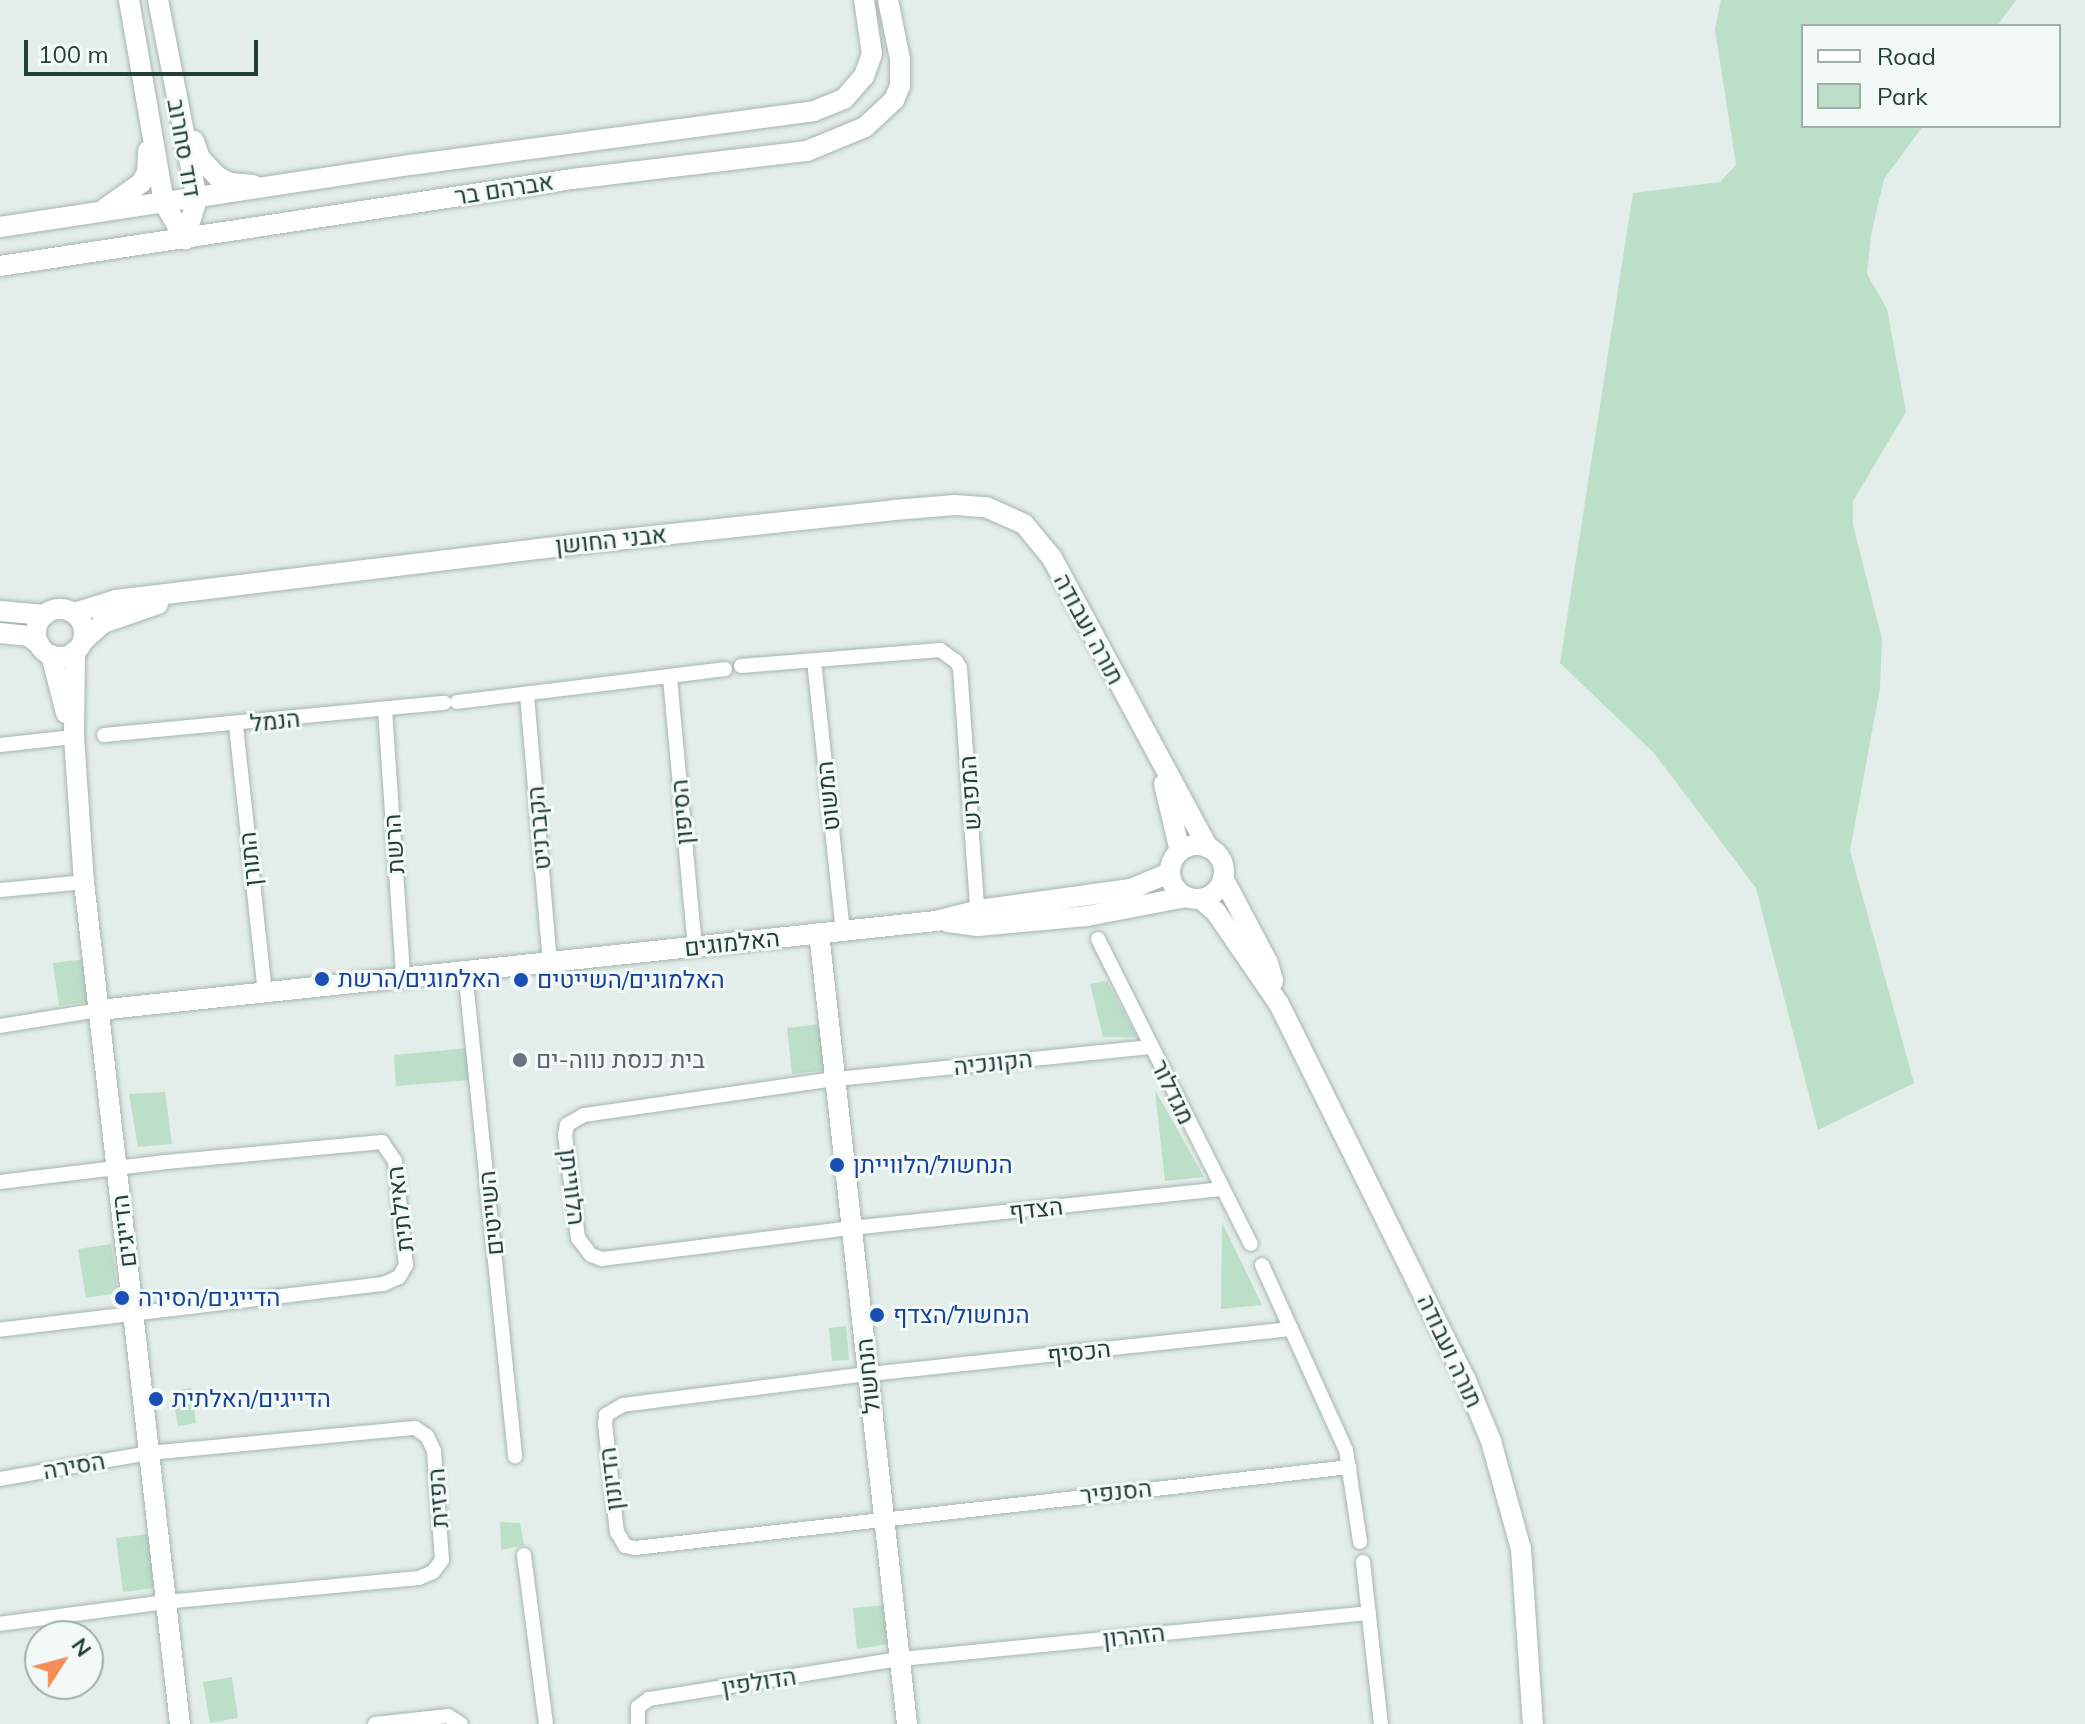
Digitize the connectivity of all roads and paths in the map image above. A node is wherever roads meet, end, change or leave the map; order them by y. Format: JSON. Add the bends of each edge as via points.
{"nodes":[{"id":1,"x":129,"y":0,"type":"edge"},
{"id":2,"x":158,"y":0,"type":"edge"},
{"id":3,"x":864,"y":0,"type":"edge"},
{"id":4,"x":888,"y":0,"type":"edge"},
{"id":5,"x":170,"y":69,"type":"junction"},
{"id":6,"x":147,"y":107,"type":"junction"},
{"id":7,"x":277,"y":187,"type":"junction"},
{"id":8,"x":197,"y":199,"type":"junction"},
{"id":9,"x":164,"y":203,"type":"junction"},
{"id":10,"x":86,"y":214,"type":"junction"},
{"id":11,"x":0,"y":227,"type":"edge"},
{"id":12,"x":185,"y":239,"type":"junction"},
{"id":13,"x":0,"y":266,"type":"edge"},
{"id":14,"x":1005,"y":515,"type":"joint"},
{"id":15,"x":216,"y":587,"type":"junction"},
{"id":16,"x":0,"y":611,"type":"edge"},
{"id":17,"x":74,"y":613,"type":"junction"},
{"id":18,"x":45,"y":615,"type":"junction"},
{"id":19,"x":0,"y":633,"type":"edge"},
{"id":20,"x":79,"y":646,"type":"junction"},
{"id":21,"x":45,"y":649,"type":"junction"},
{"id":22,"x":814,"y":661,"type":"junction"},
{"id":23,"x":741,"y":666,"type":"dead end"},
{"id":24,"x":725,"y":669,"type":"dead end"},
{"id":25,"x":670,"y":678,"type":"junction"},
{"id":26,"x":527,"y":695,"type":"junction"},
{"id":27,"x":385,"y":710,"type":"junction"},
{"id":28,"x":236,"y":726,"type":"junction"},
{"id":29,"x":104,"y":735,"type":"dead end"},
{"id":30,"x":74,"y":737,"type":"junction"},
{"id":31,"x":0,"y":745,"type":"edge"},
{"id":32,"x":1158,"y":757,"type":"junction"},
{"id":33,"x":1208,"y":848,"type":"junction"},
{"id":34,"x":1180,"y":851,"type":"junction"},
{"id":35,"x":1169,"y":873,"type":"junction"},
{"id":36,"x":1223,"y":878,"type":"junction"},
{"id":37,"x":84,"y":882,"type":"junction"},
{"id":38,"x":0,"y":890,"type":"edge"},
{"id":39,"x":1193,"y":898,"type":"junction"},
{"id":40,"x":978,"y":918,"type":"junction"},
{"id":41,"x":843,"y":931,"type":"junction"},
{"id":42,"x":819,"y":933,"type":"junction"},
{"id":43,"x":1098,"y":939,"type":"dead end"},
{"id":44,"x":695,"y":947,"type":"junction"},
{"id":45,"x":550,"y":962,"type":"junction"},
{"id":46,"x":465,"y":971,"type":"junction"},
{"id":47,"x":403,"y":977,"type":"junction"},
{"id":48,"x":265,"y":992,"type":"junction"},
{"id":49,"x":1279,"y":1004,"type":"junction"},
{"id":50,"x":99,"y":1010,"type":"junction"},
{"id":51,"x":0,"y":1026,"type":"edge"},
{"id":52,"x":1151,"y":1047,"type":"junction"},
{"id":53,"x":834,"y":1079,"type":"junction"},
{"id":54,"x":116,"y":1167,"type":"junction"},
{"id":55,"x":0,"y":1182,"type":"edge"},
{"id":56,"x":1221,"y":1189,"type":"junction"},
{"id":57,"x":851,"y":1228,"type":"junction"},
{"id":58,"x":1251,"y":1244,"type":"dead end"},
{"id":59,"x":1262,"y":1265,"type":"dead end"},
{"id":60,"x":133,"y":1313,"type":"junction"},
{"id":61,"x":1291,"y":1329,"type":"junction"},
{"id":62,"x":0,"y":1330,"type":"edge"},
{"id":63,"x":867,"y":1374,"type":"junction"},
{"id":64,"x":149,"y":1453,"type":"junction"},
{"id":65,"x":515,"y":1456,"type":"dead end"},
{"id":66,"x":1349,"y":1467,"type":"junction"},
{"id":67,"x":0,"y":1479,"type":"edge"},
{"id":68,"x":884,"y":1517,"type":"junction"},
{"id":69,"x":1360,"y":1542,"type":"dead end"},
{"id":70,"x":524,"y":1555,"type":"dead end"},
{"id":71,"x":1363,"y":1562,"type":"dead end"},
{"id":72,"x":166,"y":1602,"type":"junction"},
{"id":73,"x":1369,"y":1613,"type":"junction"},
{"id":74,"x":0,"y":1624,"type":"edge"},
{"id":75,"x":900,"y":1659,"type":"junction"},
{"id":76,"x":180,"y":1724,"type":"edge"},
{"id":77,"x":375,"y":1724,"type":"edge"},
{"id":78,"x":461,"y":1724,"type":"edge"},
{"id":79,"x":546,"y":1724,"type":"edge"},
{"id":80,"x":638,"y":1724,"type":"edge"},
{"id":81,"x":907,"y":1724,"type":"edge"},
{"id":82,"x":1381,"y":1724,"type":"edge"},
{"id":83,"x":1533,"y":1724,"type":"edge"}],
"edges":[{"from":1,"to":6,"type":"street","name":"דוד סחרוב"},
{"from":2,"to":5,"type":"street","name":"דוד סחרוב"},
{"from":3,"to":7,"type":"street","name":"אברהם בר","via":[[872,54],[864,76],[844,99],[824,108]]},
{"from":4,"to":12,"type":"street","name":"אברהם בר","via":[[900,59],[894,100],[865,127],[807,151],[572,179]]},
{"from":5,"to":7,"type":"street","via":[[208,169],[230,183]]},
{"from":5,"to":8,"type":"street","name":"דוד סחרוב"},
{"from":6,"to":9,"type":"street","name":"דוד סחרוב"},
{"from":6,"to":10,"type":"street","via":[[149,161],[141,183],[111,206]]},
{"from":7,"to":8,"type":"street","name":"אברהם בר"},
{"from":8,"to":9,"type":"street","name":"אברהם בר"},
{"from":8,"to":12,"type":"street","name":"דוד סחרוב"},
{"from":9,"to":10,"type":"street","name":"אברהם בר"},
{"from":9,"to":12,"type":"street","name":"דוד סחרוב"},
{"from":10,"to":11,"type":"street","name":"אברהם בר"},
{"from":12,"to":13,"type":"street","name":"אברהם בר"},
{"from":14,"to":15,"type":"street","name":"אבני החושן","via":[[986,507],[955,505],[894,510]]},
{"from":14,"to":32,"type":"street","name":"תורה ועבודה","via":[[1024,524],[1052,558]]},
{"from":15,"to":17,"type":"street","name":"אבני החושן","via":[[116,600]]},
{"from":15,"to":20,"type":"street","name":"אבני החושן","via":[[103,623]]},
{"from":16,"to":18,"type":"street"},
{"from":17,"to":18,"type":"street","via":[[59,609]]},
{"from":17,"to":20,"type":"street","via":[[83,626]]},
{"from":18,"to":21,"type":"street","via":[[37,628]]},
{"from":19,"to":21,"type":"street","via":[[28,636]]},
{"from":20,"to":21,"type":"street","via":[[64,656]]},
{"from":20,"to":30,"type":"street","name":"הדייגים"},
{"from":21,"to":30,"type":"street","name":"הדייגים"},
{"from":22,"to":23,"type":"street"},
{"from":22,"to":40,"type":"street","name":"המפרש","via":[[940,650],[956,661]]},
{"from":22,"to":41,"type":"street","name":"המשוט"},
{"from":24,"to":25,"type":"street","name":"הנמל"},
{"from":25,"to":26,"type":"street","name":"הנמל"},
{"from":25,"to":44,"type":"street","name":"הסיפון"},
{"from":26,"to":27,"type":"street","name":"הנמל"},
{"from":26,"to":45,"type":"street","name":"הקברניט"},
{"from":27,"to":28,"type":"street","name":"הנמל"},
{"from":27,"to":47,"type":"street","name":"הרשת"},
{"from":28,"to":29,"type":"street","name":"הנמל"},
{"from":28,"to":48,"type":"street","name":"התורן"},
{"from":30,"to":31,"type":"street"},
{"from":30,"to":37,"type":"street","name":"הדייגים"},
{"from":32,"to":33,"type":"street","name":"תורה ועבודה"},
{"from":32,"to":34,"type":"street","name":"תורה ועבודה"},
{"from":33,"to":34,"type":"street","via":[[1193,845]]},
{"from":33,"to":36,"type":"street","via":[[1221,860]]},
{"from":34,"to":35,"type":"street"},
{"from":35,"to":39,"type":"street","via":[[1174,887]]},
{"from":35,"to":40,"type":"street","name":"האלמוגים","via":[[1131,889]]},
{"from":36,"to":39,"type":"street","via":[[1215,892]]},
{"from":36,"to":49,"type":"street","name":"תורה ועבודה","via":[[1268,963]]},
{"from":37,"to":38,"type":"street"},
{"from":37,"to":50,"type":"street","name":"הדייגים"},
{"from":39,"to":40,"type":"street","name":"האלמוגים","via":[[1087,916]]},
{"from":39,"to":49,"type":"street","name":"תורה ועבודה","via":[[1216,912]]},
{"from":40,"to":41,"type":"street","name":"האלמוגים"},
{"from":41,"to":42,"type":"street","name":"האלמוגים"},
{"from":42,"to":44,"type":"street","name":"האלמוגים"},
{"from":42,"to":53,"type":"street","name":"הנחשול"},
{"from":43,"to":52,"type":"street","name":"מגדלור"},
{"from":44,"to":45,"type":"street","name":"האלמוגים"},
{"from":45,"to":46,"type":"street","name":"האלמוגים"},
{"from":46,"to":47,"type":"street","name":"האלמוגים"},
{"from":46,"to":65,"type":"street","name":"השייטים"},
{"from":47,"to":48,"type":"street","name":"האלמוגים"},
{"from":48,"to":50,"type":"street","name":"האלמוגים"},
{"from":49,"to":83,"type":"street","name":"תורה ועבודה","via":[[1465,1378],[1491,1441],[1521,1549]]},
{"from":50,"to":51,"type":"street"},
{"from":50,"to":54,"type":"street","name":"הדייגים"},
{"from":52,"to":53,"type":"street","name":"הקונכיה"},
{"from":52,"to":56,"type":"street","name":"מגדלור"},
{"from":53,"to":57,"type":"street","name":"הנחשול"},
{"from":53,"to":57,"type":"street","name":"הלווייתן","via":[[584,1115],[567,1125],[565,1135],[578,1238],[591,1255],[602,1259]]},
{"from":54,"to":55,"type":"street"},
{"from":54,"to":60,"type":"street","name":"הדייגים"},
{"from":54,"to":60,"type":"street","name":"האילתית","via":[[372,1140],[388,1146],[395,1161],[406,1265],[399,1277],[383,1284]]},
{"from":56,"to":57,"type":"street","name":"הצדף"},
{"from":56,"to":58,"type":"street","name":"מגדלור"},
{"from":57,"to":63,"type":"street","name":"הנחשול"},
{"from":59,"to":61,"type":"street"},
{"from":60,"to":62,"type":"street"},
{"from":60,"to":64,"type":"street","name":"הדייגים"},
{"from":61,"to":63,"type":"street","name":"הכסיף"},
{"from":61,"to":66,"type":"street"},
{"from":63,"to":68,"type":"street","name":"הנחשול"},
{"from":63,"to":68,"type":"street","name":"הדיונון","via":[[623,1405],[606,1415],[617,1532],[625,1546],[635,1548]]},
{"from":64,"to":67,"type":"street","name":"הסירה"},
{"from":64,"to":72,"type":"street","name":"הדייגים"},
{"from":64,"to":72,"type":"street","name":"הפזית","via":[[415,1428],[427,1436],[434,1451],[442,1560],[427,1576]]},
{"from":66,"to":68,"type":"street","name":"הסנפיר"},
{"from":66,"to":69,"type":"street"},
{"from":68,"to":75,"type":"street","name":"הנחשול"},
{"from":70,"to":79,"type":"street"},
{"from":71,"to":73,"type":"street"},
{"from":72,"to":74,"type":"street"},
{"from":72,"to":76,"type":"street","name":"הדייגים"},
{"from":73,"to":75,"type":"street","name":"הזהרון"},
{"from":73,"to":82,"type":"street"},
{"from":75,"to":80,"type":"street","name":"הדולפין","via":[[649,1699],[638,1707]]},
{"from":75,"to":81,"type":"street","name":"הנחשול"},
{"from":77,"to":78,"type":"street","via":[[448,1716]]}]}
